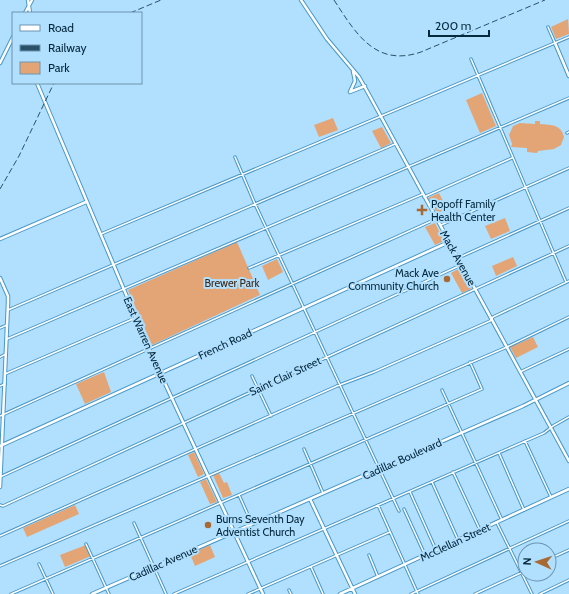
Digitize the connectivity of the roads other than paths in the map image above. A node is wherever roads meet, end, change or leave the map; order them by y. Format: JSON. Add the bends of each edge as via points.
{"nodes":[{"id":1,"x":28,"y":0,"type":"edge"},
{"id":2,"x":32,"y":0,"type":"edge"},
{"id":3,"x":301,"y":0,"type":"edge"},
{"id":4,"x":29,"y":5,"type":"junction"},
{"id":5,"x":26,"y":12,"type":"edge"},
{"id":6,"x":30,"y":12,"type":"edge"},
{"id":7,"x":548,"y":26,"type":"dead end"},
{"id":8,"x":569,"y":37,"type":"edge"},
{"id":9,"x":12,"y":39,"type":"edge"},
{"id":10,"x":555,"y":43,"type":"junction"},
{"id":11,"x":471,"y":59,"type":"dead end"},
{"id":12,"x":0,"y":63,"type":"edge"},
{"id":13,"x":353,"y":71,"type":"junction"},
{"id":14,"x":478,"y":76,"type":"junction"},
{"id":15,"x":569,"y":76,"type":"edge"},
{"id":16,"x":37,"y":84,"type":"edge"},
{"id":17,"x":365,"y":86,"type":"junction"},
{"id":18,"x":569,"y":98,"type":"edge"},
{"id":19,"x":381,"y":116,"type":"junction"},
{"id":20,"x":500,"y":128,"type":"junction"},
{"id":21,"x":395,"y":144,"type":"junction"},
{"id":22,"x":235,"y":157,"type":"dead end"},
{"id":23,"x":513,"y":158,"type":"junction"},
{"id":24,"x":408,"y":167,"type":"junction"},
{"id":25,"x":569,"y":168,"type":"edge"},
{"id":26,"x":242,"y":175,"type":"junction"},
{"id":27,"x":525,"y":187,"type":"junction"},
{"id":28,"x":423,"y":196,"type":"junction"},
{"id":29,"x":86,"y":202,"type":"junction"},
{"id":30,"x":255,"y":204,"type":"junction"},
{"id":31,"x":569,"y":208,"type":"edge"},
{"id":32,"x":436,"y":219,"type":"junction"},
{"id":33,"x":539,"y":221,"type":"junction"},
{"id":34,"x":440,"y":226,"type":"junction"},
{"id":35,"x":266,"y":227,"type":"junction"},
{"id":36,"x":100,"y":234,"type":"junction"},
{"id":37,"x":0,"y":239,"type":"edge"},
{"id":38,"x":449,"y":242,"type":"junction"},
{"id":39,"x":569,"y":246,"type":"edge"},
{"id":40,"x":553,"y":253,"type":"junction"},
{"id":41,"x":279,"y":256,"type":"junction"},
{"id":42,"x":458,"y":258,"type":"junction"},
{"id":43,"x":113,"y":265,"type":"junction"},
{"id":44,"x":462,"y":265,"type":"junction"},
{"id":45,"x":249,"y":268,"type":"dead end"},
{"id":46,"x":0,"y":278,"type":"edge"},
{"id":47,"x":569,"y":281,"type":"edge"},
{"id":48,"x":566,"y":282,"type":"junction"},
{"id":49,"x":292,"y":284,"type":"junction"},
{"id":50,"x":123,"y":288,"type":"junction"},
{"id":51,"x":475,"y":289,"type":"junction"},
{"id":52,"x":304,"y":308,"type":"junction"},
{"id":53,"x":8,"y":310,"type":"junction"},
{"id":54,"x":569,"y":317,"type":"edge"},
{"id":55,"x":136,"y":318,"type":"junction"},
{"id":56,"x":491,"y":319,"type":"junction"},
{"id":57,"x":7,"y":325,"type":"junction"},
{"id":58,"x":0,"y":328,"type":"edge"},
{"id":59,"x":315,"y":332,"type":"junction"},
{"id":60,"x":6,"y":339,"type":"junction"},
{"id":61,"x":506,"y":347,"type":"junction"},
{"id":62,"x":569,"y":348,"type":"edge"},
{"id":63,"x":149,"y":349,"type":"junction"},
{"id":64,"x":6,"y":354,"type":"junction"},
{"id":65,"x":0,"y":357,"type":"edge"},
{"id":66,"x":326,"y":358,"type":"junction"},
{"id":67,"x":470,"y":362,"type":"junction"},
{"id":68,"x":520,"y":372,"type":"junction"},
{"id":69,"x":161,"y":373,"type":"junction"},
{"id":70,"x":5,"y":374,"type":"junction"},
{"id":71,"x":252,"y":376,"type":"dead end"},
{"id":72,"x":569,"y":383,"type":"edge"},
{"id":73,"x":4,"y":384,"type":"junction"},
{"id":74,"x":0,"y":386,"type":"edge"},
{"id":75,"x":340,"y":386,"type":"junction"},
{"id":76,"x":258,"y":388,"type":"junction"},
{"id":77,"x":442,"y":390,"type":"dead end"},
{"id":78,"x":172,"y":398,"type":"junction"},
{"id":79,"x":536,"y":400,"type":"junction"},
{"id":80,"x":448,"y":404,"type":"junction"},
{"id":81,"x":353,"y":413,"type":"junction"},
{"id":82,"x":2,"y":415,"type":"edge"},
{"id":83,"x":271,"y":416,"type":"junction"},
{"id":84,"x":569,"y":417,"type":"edge"},
{"id":85,"x":184,"y":422,"type":"junction"},
{"id":86,"x":551,"y":428,"type":"junction"},
{"id":87,"x":461,"y":432,"type":"junction"},
{"id":88,"x":366,"y":440,"type":"junction"},
{"id":89,"x":525,"y":441,"type":"junction"},
{"id":90,"x":1,"y":446,"type":"edge"},
{"id":91,"x":197,"y":449,"type":"junction"},
{"id":92,"x":304,"y":450,"type":"dead end"},
{"id":93,"x":498,"y":452,"type":"junction"},
{"id":94,"x":569,"y":461,"type":"edge"},
{"id":95,"x":476,"y":462,"type":"junction"},
{"id":96,"x":310,"y":464,"type":"junction"},
{"id":97,"x":379,"y":469,"type":"junction"},
{"id":98,"x":453,"y":472,"type":"junction"},
{"id":99,"x":209,"y":475,"type":"junction"},
{"id":100,"x":0,"y":477,"type":"edge"},
{"id":101,"x":432,"y":482,"type":"junction"},
{"id":102,"x":0,"y":487,"type":"edge"},
{"id":103,"x":569,"y":489,"type":"edge"},
{"id":104,"x":409,"y":491,"type":"junction"},
{"id":105,"x":323,"y":493,"type":"junction"},
{"id":106,"x":239,"y":495,"type":"junction"},
{"id":107,"x":393,"y":498,"type":"junction"},
{"id":108,"x":551,"y":498,"type":"junction"},
{"id":109,"x":310,"y":499,"type":"junction"},
{"id":110,"x":221,"y":503,"type":"junction"},
{"id":111,"x":0,"y":505,"type":"edge"},
{"id":112,"x":378,"y":505,"type":"junction"},
{"id":113,"x":404,"y":509,"type":"dead end"},
{"id":114,"x":524,"y":510,"type":"junction"},
{"id":115,"x":399,"y":511,"type":"dead end"},
{"id":116,"x":502,"y":520,"type":"junction"},
{"id":117,"x":569,"y":521,"type":"edge"},
{"id":118,"x":497,"y":522,"type":"junction"},
{"id":119,"x":134,"y":523,"type":"dead end"},
{"id":120,"x":252,"y":524,"type":"junction"},
{"id":121,"x":324,"y":529,"type":"junction"},
{"id":122,"x":480,"y":530,"type":"junction"},
{"id":123,"x":234,"y":532,"type":"junction"},
{"id":124,"x":390,"y":532,"type":"junction"},
{"id":125,"x":0,"y":536,"type":"edge"},
{"id":126,"x":141,"y":538,"type":"junction"},
{"id":127,"x":458,"y":540,"type":"junction"},
{"id":128,"x":86,"y":544,"type":"dead end"},
{"id":129,"x":510,"y":548,"type":"junction"},
{"id":130,"x":436,"y":550,"type":"junction"},
{"id":131,"x":569,"y":550,"type":"edge"},
{"id":132,"x":336,"y":555,"type":"junction"},
{"id":133,"x":369,"y":555,"type":"dead end"},
{"id":134,"x":425,"y":555,"type":"junction"},
{"id":135,"x":557,"y":555,"type":"edge"},
{"id":136,"x":93,"y":558,"type":"junction"},
{"id":137,"x":517,"y":560,"type":"edge"},
{"id":138,"x":247,"y":562,"type":"junction"},
{"id":139,"x":39,"y":564,"type":"dead end"},
{"id":140,"x":404,"y":565,"type":"junction"},
{"id":141,"x":0,"y":566,"type":"edge"},
{"id":142,"x":311,"y":566,"type":"junction"},
{"id":143,"x":154,"y":567,"type":"junction"},
{"id":144,"x":517,"y":574,"type":"edge"},
{"id":145,"x":378,"y":577,"type":"junction"},
{"id":146,"x":46,"y":579,"type":"junction"},
{"id":147,"x":569,"y":580,"type":"edge"},
{"id":148,"x":528,"y":582,"type":"edge"},
{"id":149,"x":106,"y":588,"type":"junction"},
{"id":150,"x":260,"y":589,"type":"junction"},
{"id":151,"x":352,"y":589,"type":"junction"},
{"id":152,"x":290,"y":590,"type":"dead end"},
{"id":153,"x":417,"y":593,"type":"edge"},
{"id":154,"x":11,"y":594,"type":"edge"},
{"id":155,"x":53,"y":594,"type":"edge"},
{"id":156,"x":92,"y":594,"type":"edge"},
{"id":157,"x":109,"y":594,"type":"edge"},
{"id":158,"x":166,"y":594,"type":"edge"},
{"id":159,"x":174,"y":594,"type":"edge"},
{"id":160,"x":248,"y":594,"type":"edge"},
{"id":161,"x":263,"y":594,"type":"edge"},
{"id":162,"x":291,"y":594,"type":"edge"},
{"id":163,"x":323,"y":594,"type":"edge"},
{"id":164,"x":340,"y":594,"type":"edge"},
{"id":165,"x":355,"y":594,"type":"edge"},
{"id":166,"x":411,"y":594,"type":"edge"},
{"id":167,"x":475,"y":594,"type":"edge"},
{"id":168,"x":532,"y":594,"type":"edge"},
{"id":169,"x":540,"y":594,"type":"edge"}],
"edges":[{"from":1,"to":4,"type":"main road"},
{"from":2,"to":4,"type":"main road"},
{"from":3,"to":13,"type":"main road","name":"Mack Avenue"},
{"from":4,"to":5,"type":"main road"},
{"from":4,"to":6,"type":"main road"},
{"from":7,"to":10,"type":"street"},
{"from":8,"to":10,"type":"street"},
{"from":9,"to":12,"type":"main road"},
{"from":10,"to":14,"type":"street"},
{"from":10,"to":15,"type":"main road"},
{"from":11,"to":14,"type":"street"},
{"from":13,"to":17,"type":"main road","name":"Mack Avenue"},
{"from":13,"to":17,"type":"main road","via":[[355,81],[350,92]]},
{"from":14,"to":19,"type":"street"},
{"from":14,"to":20,"type":"street"},
{"from":16,"to":29,"type":"main road","name":"East Warren Avenue"},
{"from":17,"to":19,"type":"main road","name":"Mack Avenue"},
{"from":18,"to":20,"type":"street"},
{"from":19,"to":21,"type":"main road","name":"Mack Avenue"},
{"from":19,"to":26,"type":"street"},
{"from":20,"to":23,"type":"street"},
{"from":20,"to":24,"type":"street"},
{"from":21,"to":24,"type":"main road","name":"Mack Avenue"},
{"from":21,"to":30,"type":"street"},
{"from":22,"to":26,"type":"street"},
{"from":23,"to":27,"type":"street"},
{"from":23,"to":28,"type":"street"},
{"from":24,"to":28,"type":"main road","name":"Mack Avenue"},
{"from":24,"to":35,"type":"street"},
{"from":25,"to":27,"type":"street"},
{"from":26,"to":30,"type":"street"},
{"from":26,"to":36,"type":"street"},
{"from":27,"to":33,"type":"street"},
{"from":27,"to":34,"type":"street"},
{"from":28,"to":32,"type":"main road","name":"Mack Avenue"},
{"from":28,"to":41,"type":"street"},
{"from":29,"to":36,"type":"main road","name":"East Warren Avenue"},
{"from":29,"to":37,"type":"main road"},
{"from":30,"to":35,"type":"street"},
{"from":30,"to":43,"type":"street"},
{"from":31,"to":33,"type":"street"},
{"from":32,"to":34,"type":"main road","name":"Mack Avenue"},
{"from":32,"to":49,"type":"street"},
{"from":33,"to":40,"type":"street"},
{"from":33,"to":42,"type":"street"},
{"from":34,"to":38,"type":"main road","name":"Mack Avenue"},
{"from":35,"to":41,"type":"street"},
{"from":35,"to":50,"type":"street"},
{"from":36,"to":43,"type":"main road","name":"East Warren Avenue"},
{"from":38,"to":42,"type":"main road","name":"Mack Avenue"},
{"from":38,"to":52,"type":"main road","name":"French Road"},
{"from":39,"to":40,"type":"street","name":"Saint Clair Street"},
{"from":40,"to":48,"type":"street"},
{"from":40,"to":51,"type":"street","name":"Saint Clair Street"},
{"from":41,"to":45,"type":"street"},
{"from":41,"to":49,"type":"street"},
{"from":42,"to":44,"type":"main road","name":"Mack Avenue"},
{"from":43,"to":50,"type":"main road","name":"East Warren Avenue"},
{"from":43,"to":53,"type":"street"},
{"from":44,"to":51,"type":"main road","name":"Mack Avenue"},
{"from":44,"to":59,"type":"street"},
{"from":46,"to":53,"type":"main road","via":[[8,296]]},
{"from":47,"to":48,"type":"street"},
{"from":48,"to":56,"type":"street"},
{"from":49,"to":52,"type":"street"},
{"from":49,"to":63,"type":"street"},
{"from":50,"to":55,"type":"main road","name":"East Warren Avenue"},
{"from":50,"to":60,"type":"street"},
{"from":51,"to":56,"type":"main road","name":"Mack Avenue"},
{"from":51,"to":66,"type":"street","name":"Saint Clair Street"},
{"from":52,"to":59,"type":"street"},
{"from":52,"to":69,"type":"main road","name":"French Road"},
{"from":53,"to":57,"type":"main road"},
{"from":54,"to":61,"type":"street"},
{"from":55,"to":63,"type":"main road","name":"East Warren Avenue"},
{"from":55,"to":70,"type":"street"},
{"from":56,"to":61,"type":"main road","name":"Mack Avenue"},
{"from":56,"to":75,"type":"street"},
{"from":57,"to":58,"type":"street"},
{"from":57,"to":60,"type":"main road"},
{"from":59,"to":66,"type":"street"},
{"from":59,"to":78,"type":"street"},
{"from":60,"to":64,"type":"main road"},
{"from":61,"to":67,"type":"street"},
{"from":61,"to":68,"type":"main road","name":"Mack Avenue"},
{"from":62,"to":68,"type":"street"},
{"from":63,"to":69,"type":"main road","name":"East Warren Avenue"},
{"from":63,"to":82,"type":"street"},
{"from":64,"to":65,"type":"street"},
{"from":64,"to":70,"type":"main road"},
{"from":66,"to":75,"type":"street"},
{"from":66,"to":76,"type":"street","name":"Saint Clair Street"},
{"from":67,"to":80,"type":"street","via":[[482,389]]},
{"from":67,"to":81,"type":"street"},
{"from":68,"to":79,"type":"main road","name":"Mack Avenue"},
{"from":69,"to":78,"type":"main road","name":"East Warren Avenue"},
{"from":69,"to":90,"type":"main road","name":"French Road"},
{"from":70,"to":73,"type":"main road"},
{"from":71,"to":76,"type":"street"},
{"from":72,"to":79,"type":"main road","name":"Cadillac Boulevard"},
{"from":73,"to":74,"type":"street"},
{"from":73,"to":82,"type":"main road"},
{"from":75,"to":81,"type":"street"},
{"from":75,"to":83,"type":"street"},
{"from":76,"to":83,"type":"street"},
{"from":76,"to":85,"type":"street","name":"Saint Clair Street"},
{"from":77,"to":80,"type":"street"},
{"from":78,"to":85,"type":"main road","name":"East Warren Avenue"},
{"from":78,"to":100,"type":"street"},
{"from":79,"to":86,"type":"main road","name":"Mack Avenue"},
{"from":79,"to":87,"type":"main road","name":"Cadillac Boulevard"},
{"from":80,"to":87,"type":"street"},
{"from":80,"to":88,"type":"street"},
{"from":81,"to":88,"type":"street"},
{"from":81,"to":99,"type":"street"},
{"from":82,"to":90,"type":"main road"},
{"from":83,"to":91,"type":"street"},
{"from":84,"to":86,"type":"street"},
{"from":85,"to":91,"type":"main road","name":"East Warren Avenue"},
{"from":85,"to":111,"type":"street","name":"Saint Clair Street"},
{"from":86,"to":89,"type":"street"},
{"from":86,"to":94,"type":"main road","name":"Mack Avenue"},
{"from":87,"to":95,"type":"street"},
{"from":87,"to":97,"type":"main road","name":"Cadillac Boulevard"},
{"from":88,"to":96,"type":"street"},
{"from":88,"to":97,"type":"street"},
{"from":89,"to":93,"type":"street"},
{"from":89,"to":108,"type":"street"},
{"from":90,"to":100,"type":"main road"},
{"from":91,"to":99,"type":"main road","name":"East Warren Avenue"},
{"from":91,"to":125,"type":"street"},
{"from":92,"to":96,"type":"street"},
{"from":93,"to":95,"type":"street"},
{"from":93,"to":114,"type":"street"},
{"from":95,"to":98,"type":"street"},
{"from":95,"to":116,"type":"street"},
{"from":96,"to":105,"type":"street"},
{"from":96,"to":106,"type":"street"},
{"from":97,"to":105,"type":"main road","name":"Cadillac Boulevard"},
{"from":97,"to":107,"type":"street"},
{"from":98,"to":101,"type":"street"},
{"from":98,"to":122,"type":"street"},
{"from":99,"to":110,"type":"main road","name":"East Warren Avenue"},
{"from":99,"to":141,"type":"street"},
{"from":100,"to":102,"type":"main road"},
{"from":101,"to":104,"type":"street"},
{"from":101,"to":127,"type":"street"},
{"from":103,"to":108,"type":"main road","name":"McClellan Street"},
{"from":104,"to":107,"type":"street"},
{"from":104,"to":130,"type":"street"},
{"from":105,"to":109,"type":"main road","name":"Cadillac Boulevard"},
{"from":106,"to":110,"type":"street"},
{"from":106,"to":120,"type":"street"},
{"from":107,"to":112,"type":"street"},
{"from":107,"to":115,"type":"street"},
{"from":108,"to":114,"type":"main road","name":"McClellan Street"},
{"from":109,"to":120,"type":"main road","name":"Cadillac Boulevard"},
{"from":109,"to":121,"type":"main road"},
{"from":110,"to":123,"type":"main road","name":"East Warren Avenue"},
{"from":110,"to":126,"type":"street"},
{"from":112,"to":121,"type":"street"},
{"from":112,"to":124,"type":"street"},
{"from":113,"to":134,"type":"street"},
{"from":114,"to":116,"type":"main road","name":"McClellan Street"},
{"from":116,"to":118,"type":"main road","name":"McClellan Street"},
{"from":117,"to":129,"type":"street"},
{"from":118,"to":122,"type":"main road","name":"McClellan Street"},
{"from":118,"to":129,"type":"street"},
{"from":119,"to":126,"type":"street"},
{"from":120,"to":123,"type":"main road","name":"Cadillac Boulevard"},
{"from":121,"to":132,"type":"main road"},
{"from":121,"to":138,"type":"street"},
{"from":122,"to":127,"type":"main road","name":"McClellan Street"},
{"from":123,"to":138,"type":"main road","name":"East Warren Avenue"},
{"from":123,"to":143,"type":"main road","name":"Cadillac Avenue"},
{"from":124,"to":132,"type":"street"},
{"from":124,"to":140,"type":"street"},
{"from":126,"to":136,"type":"street"},
{"from":126,"to":143,"type":"street"},
{"from":127,"to":130,"type":"main road","name":"McClellan Street"},
{"from":128,"to":136,"type":"street"},
{"from":129,"to":137,"type":"street"},
{"from":129,"to":153,"type":"street"},
{"from":130,"to":134,"type":"main road","name":"McClellan Street"},
{"from":131,"to":135,"type":"street"},
{"from":132,"to":142,"type":"street"},
{"from":132,"to":151,"type":"main road"},
{"from":133,"to":145,"type":"street"},
{"from":134,"to":140,"type":"main road","name":"McClellan Street"},
{"from":136,"to":146,"type":"street"},
{"from":136,"to":149,"type":"street"},
{"from":138,"to":150,"type":"main road","name":"East Warren Avenue"},
{"from":138,"to":159,"type":"street"},
{"from":139,"to":146,"type":"street"},
{"from":140,"to":145,"type":"main road","name":"McClellan Street"},
{"from":140,"to":153,"type":"street"},
{"from":142,"to":150,"type":"street"},
{"from":142,"to":163,"type":"street"},
{"from":143,"to":149,"type":"main road","name":"Cadillac Avenue"},
{"from":143,"to":158,"type":"street"},
{"from":144,"to":167,"type":"street"},
{"from":145,"to":151,"type":"main road","name":"McClellan Street"},
{"from":146,"to":154,"type":"street"},
{"from":146,"to":155,"type":"street"},
{"from":147,"to":169,"type":"street"},
{"from":148,"to":168,"type":"street"},
{"from":149,"to":156,"type":"main road","name":"Cadillac Avenue"},
{"from":149,"to":157,"type":"street"},
{"from":150,"to":160,"type":"street"},
{"from":150,"to":161,"type":"main road","name":"East Warren Avenue"},
{"from":151,"to":164,"type":"main road","name":"McClellan Street"},
{"from":151,"to":165,"type":"main road"},
{"from":152,"to":162,"type":"street"},
{"from":153,"to":166,"type":"street"}]}
